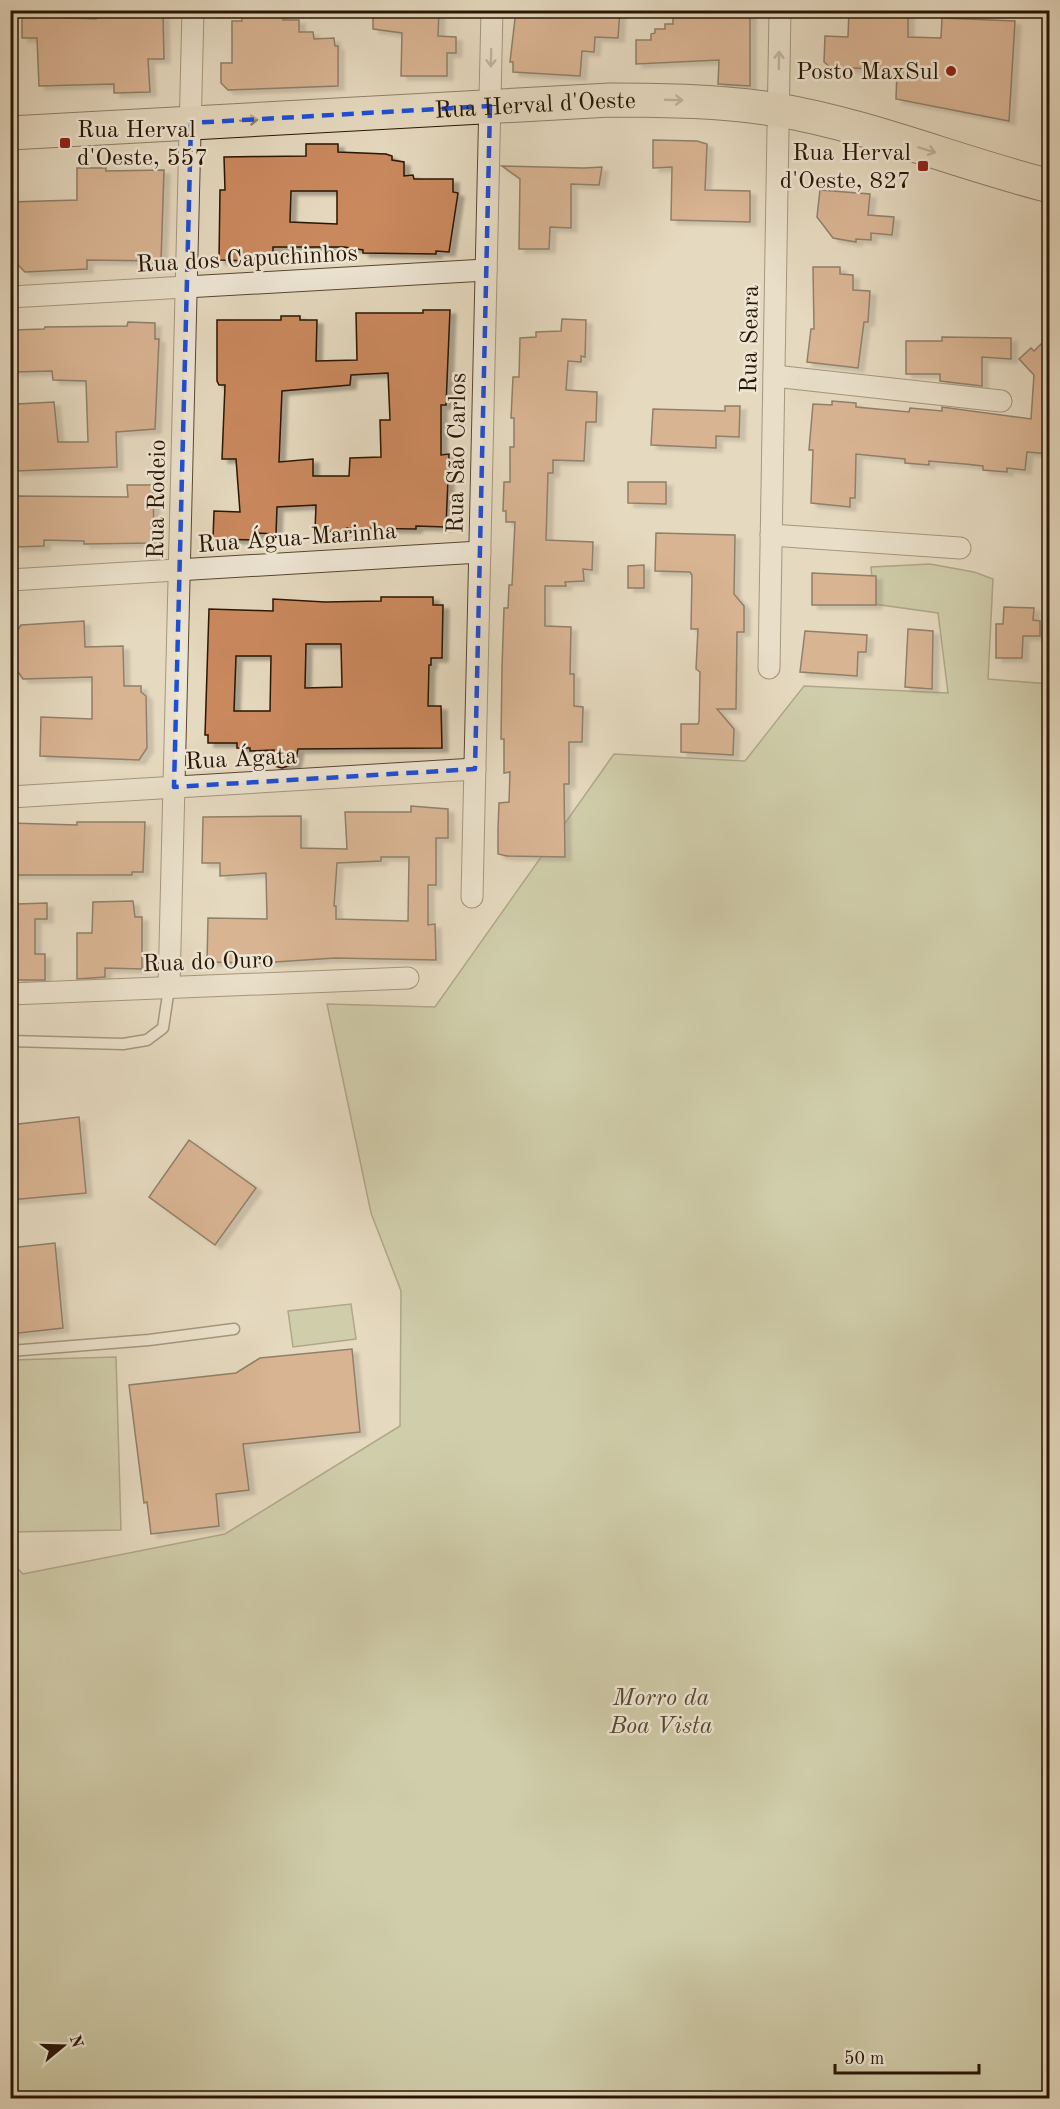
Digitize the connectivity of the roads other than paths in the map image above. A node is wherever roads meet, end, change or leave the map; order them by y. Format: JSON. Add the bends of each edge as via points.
{"nodes":[{"id":1,"x":193,"y":10,"type":"edge"},
{"id":2,"x":492,"y":10,"type":"edge"},
{"id":3,"x":780,"y":10,"type":"edge"},
{"id":4,"x":490,"y":106,"type":"junction"},
{"id":5,"x":778,"y":110,"type":"junction"},
{"id":6,"x":191,"y":123,"type":"junction"},
{"id":7,"x":10,"y":133,"type":"edge"},
{"id":8,"x":1050,"y":186,"type":"edge"},
{"id":9,"x":486,"y":270,"type":"junction"},
{"id":10,"x":187,"y":287,"type":"junction"},
{"id":11,"x":10,"y":297,"type":"edge"},
{"id":12,"x":774,"y":376,"type":"junction"},
{"id":13,"x":1001,"y":401,"type":"dead end"},
{"id":14,"x":771,"y":535,"type":"junction"},
{"id":15,"x":960,"y":548,"type":"dead end"},
{"id":16,"x":480,"y":552,"type":"junction"},
{"id":17,"x":180,"y":570,"type":"junction"},
{"id":18,"x":10,"y":580,"type":"edge"},
{"id":19,"x":769,"y":669,"type":"dead end"},
{"id":20,"x":475,"y":769,"type":"junction"},
{"id":21,"x":174,"y":787,"type":"junction"},
{"id":22,"x":10,"y":797,"type":"edge"},
{"id":23,"x":472,"y":897,"type":"dead end"},
{"id":24,"x":408,"y":978,"type":"dead end"},
{"id":25,"x":169,"y":988,"type":"junction"},
{"id":26,"x":10,"y":994,"type":"edge"},
{"id":27,"x":10,"y":1041,"type":"edge"},
{"id":28,"x":234,"y":1329,"type":"dead end"},
{"id":29,"x":10,"y":1351,"type":"edge"}],
"edges":[{"from":1,"to":6,"type":"street","name":"Rua Rodeio"},
{"from":2,"to":4,"type":"street","name":"Rua São Carlos","one_way":true},
{"from":5,"to":3,"type":"street","name":"Rua Seara","one_way":true},
{"from":4,"to":5,"type":"main road","name":"Rua Herval d'Oeste","one_way":true,"via":[[671,100]]},
{"from":6,"to":4,"type":"main road","name":"Rua Herval d'Oeste","one_way":true},
{"from":4,"to":9,"type":"street","name":"Rua São Carlos"},
{"from":5,"to":8,"type":"main road","name":"Rua Herval d'Oeste","one_way":true},
{"from":5,"to":12,"type":"street","name":"Rua Seara"},
{"from":6,"to":7,"type":"main road","name":"Rua Herval d'Oeste"},
{"from":6,"to":10,"type":"street","name":"Rua Rodeio"},
{"from":9,"to":10,"type":"street","name":"Rua dos Capuchinhos"},
{"from":9,"to":16,"type":"street","name":"Rua São Carlos"},
{"from":10,"to":11,"type":"street","name":"Rua dos Capuchinhos"},
{"from":10,"to":17,"type":"street","name":"Rua Rodeio"},
{"from":12,"to":13,"type":"street"},
{"from":12,"to":14,"type":"street","name":"Rua Seara"},
{"from":14,"to":15,"type":"street"},
{"from":14,"to":19,"type":"street","name":"Rua Seara"},
{"from":16,"to":17,"type":"street","name":"Rua Água-Marinha"},
{"from":16,"to":20,"type":"street","name":"Rua São Carlos"},
{"from":17,"to":18,"type":"street","name":"Rua Água-Marinha"},
{"from":17,"to":21,"type":"street","name":"Rua Rodeio"},
{"from":20,"to":21,"type":"street","name":"Rua Ágata"},
{"from":20,"to":23,"type":"street","name":"Rua São Carlos"},
{"from":21,"to":22,"type":"street","name":"Rua Ágata"},
{"from":21,"to":25,"type":"street","name":"Rua Rodeio"},
{"from":24,"to":25,"type":"street","name":"Rua do Ouro"},
{"from":25,"to":26,"type":"street","name":"Rua do Ouro"},
{"from":25,"to":27,"type":"lane","via":[[163,1028],[147,1040],[123,1044]]},
{"from":28,"to":29,"type":"lane"}]}
